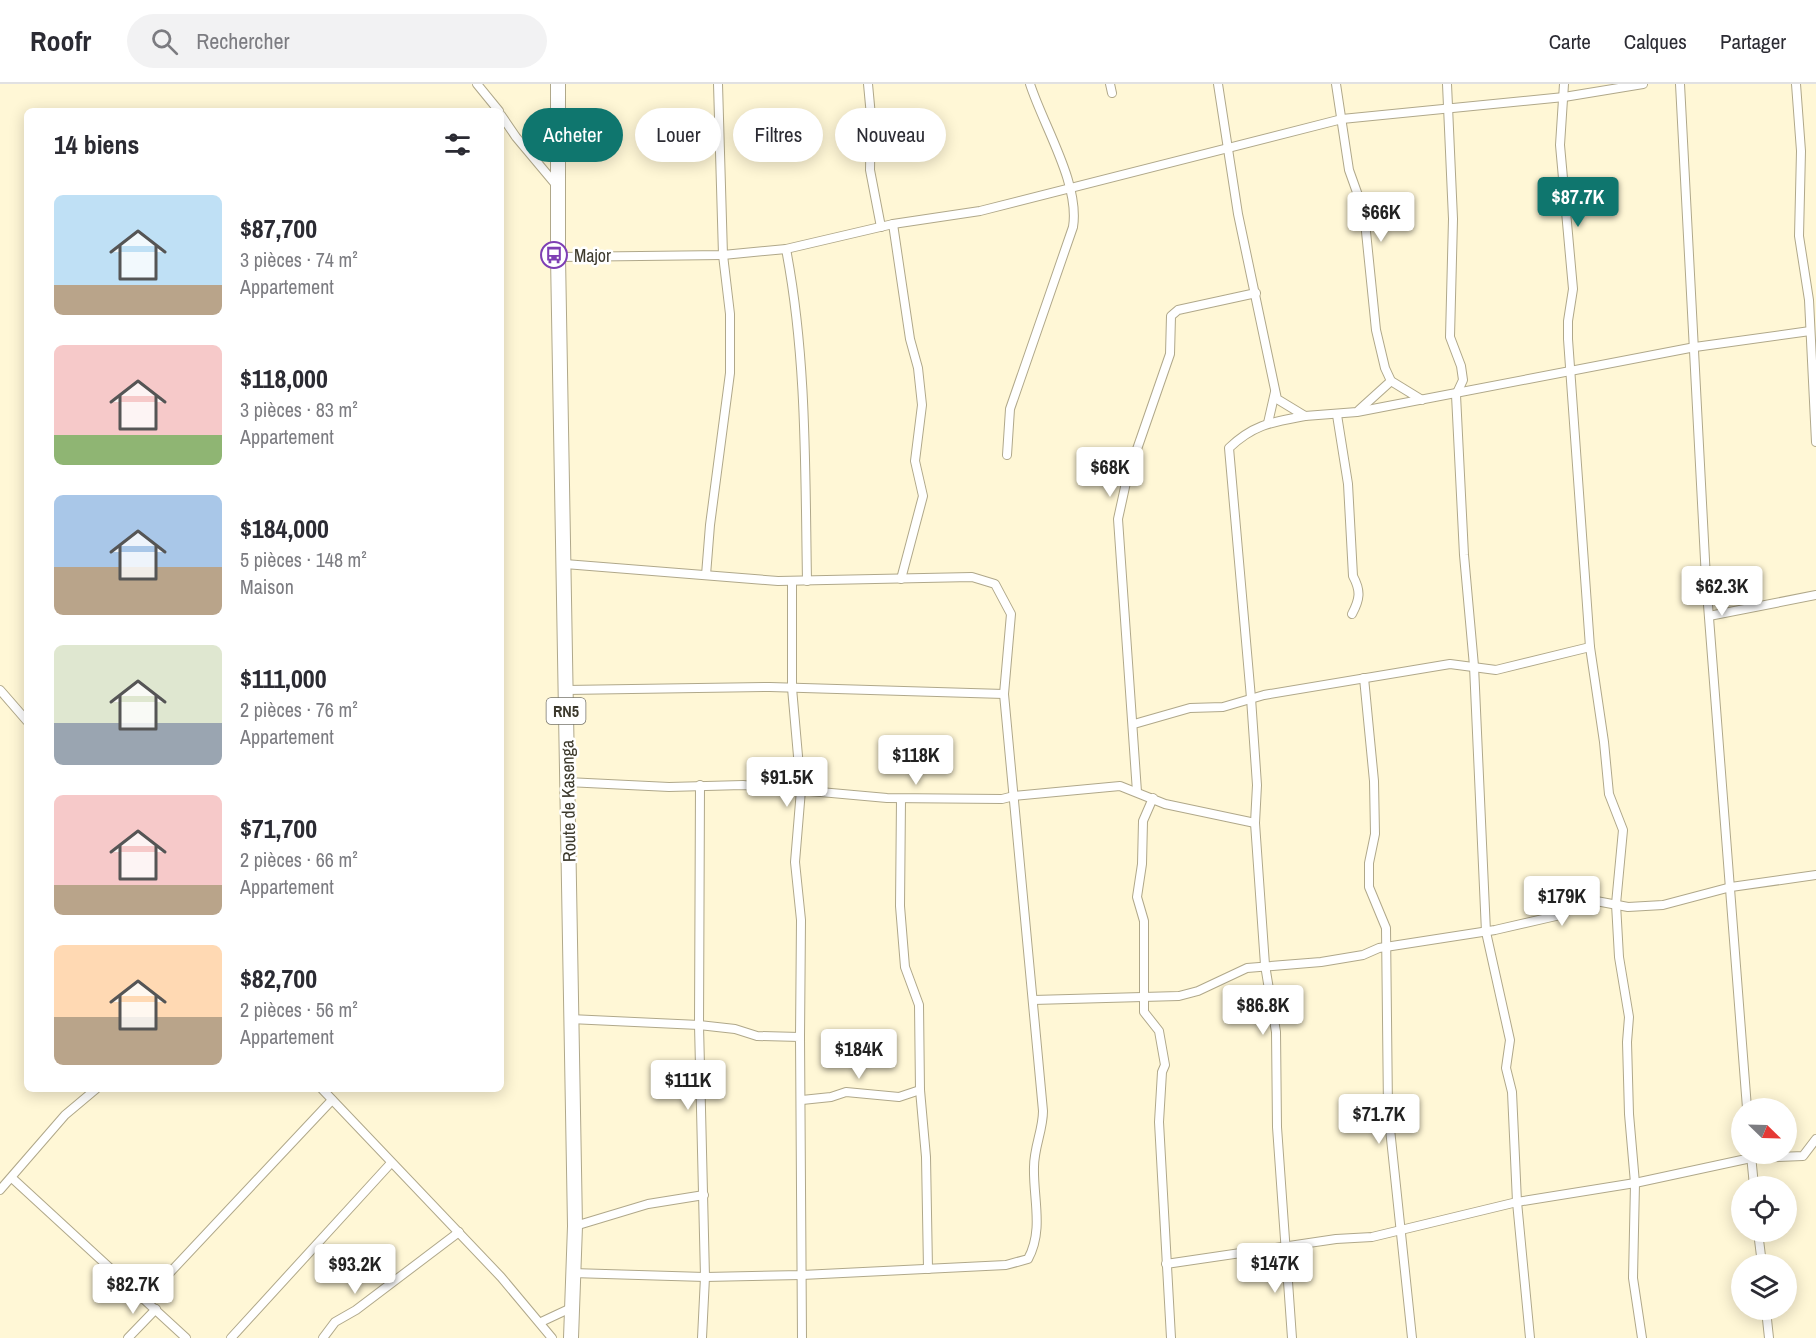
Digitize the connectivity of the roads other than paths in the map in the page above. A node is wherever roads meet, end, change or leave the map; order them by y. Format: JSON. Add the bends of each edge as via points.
{"nodes":[{"id":1,"x":477,"y":84,"type":"edge"},
{"id":2,"x":558,"y":84,"type":"edge"},
{"id":3,"x":718,"y":84,"type":"edge"},
{"id":4,"x":868,"y":84,"type":"edge"},
{"id":5,"x":1030,"y":84,"type":"edge"},
{"id":6,"x":1110,"y":84,"type":"edge"},
{"id":7,"x":1218,"y":84,"type":"edge"},
{"id":8,"x":1336,"y":84,"type":"edge"},
{"id":9,"x":1447,"y":84,"type":"edge"},
{"id":10,"x":1564,"y":84,"type":"edge"},
{"id":11,"x":1643,"y":84,"type":"edge"},
{"id":12,"x":1680,"y":84,"type":"edge"},
{"id":13,"x":1796,"y":84,"type":"edge"},
{"id":14,"x":1112,"y":93,"type":"dead end"},
{"id":15,"x":1564,"y":97,"type":"junction"},
{"id":16,"x":1448,"y":107,"type":"junction"},
{"id":17,"x":496,"y":108,"type":"edge"},
{"id":18,"x":504,"y":119,"type":"edge"},
{"id":19,"x":1342,"y":119,"type":"junction"},
{"id":20,"x":1227,"y":147,"type":"junction"},
{"id":21,"x":558,"y":187,"type":"junction"},
{"id":22,"x":1072,"y":187,"type":"junction"},
{"id":23,"x":893,"y":224,"type":"junction"},
{"id":24,"x":881,"y":227,"type":"junction"},
{"id":25,"x":786,"y":249,"type":"junction"},
{"id":26,"x":723,"y":255,"type":"junction"},
{"id":27,"x":558,"y":258,"type":"junction"},
{"id":28,"x":1256,"y":293,"type":"junction"},
{"id":29,"x":1810,"y":331,"type":"junction"},
{"id":30,"x":1695,"y":347,"type":"junction"},
{"id":31,"x":1572,"y":372,"type":"junction"},
{"id":32,"x":1391,"y":381,"type":"junction"},
{"id":33,"x":1275,"y":390,"type":"junction"},
{"id":34,"x":1456,"y":394,"type":"junction"},
{"id":35,"x":1422,"y":400,"type":"junction"},
{"id":36,"x":1357,"y":412,"type":"junction"},
{"id":37,"x":1337,"y":415,"type":"junction"},
{"id":38,"x":1305,"y":416,"type":"junction"},
{"id":39,"x":1268,"y":423,"type":"junction"},
{"id":40,"x":1816,"y":442,"type":"edge"},
{"id":41,"x":1007,"y":454,"type":"dead end"},
{"id":42,"x":565,"y":564,"type":"junction"},
{"id":43,"x":706,"y":575,"type":"junction"},
{"id":44,"x":901,"y":579,"type":"junction"},
{"id":45,"x":792,"y":581,"type":"junction"},
{"id":46,"x":807,"y":581,"type":"junction"},
{"id":47,"x":1816,"y":595,"type":"edge"},
{"id":48,"x":1352,"y":614,"type":"dead end"},
{"id":49,"x":1709,"y":616,"type":"junction"},
{"id":50,"x":1590,"y":647,"type":"junction"},
{"id":51,"x":1474,"y":666,"type":"junction"},
{"id":52,"x":1364,"y":678,"type":"junction"},
{"id":53,"x":792,"y":688,"type":"junction"},
{"id":54,"x":0,"y":690,"type":"edge"},
{"id":55,"x":566,"y":690,"type":"junction"},
{"id":56,"x":1004,"y":694,"type":"junction"},
{"id":57,"x":1251,"y":698,"type":"junction"},
{"id":58,"x":24,"y":718,"type":"edge"},
{"id":59,"x":1134,"y":724,"type":"junction"},
{"id":60,"x":567,"y":782,"type":"junction"},
{"id":61,"x":700,"y":785,"type":"junction"},
{"id":62,"x":801,"y":790,"type":"junction"},
{"id":63,"x":1137,"y":792,"type":"junction"},
{"id":64,"x":1014,"y":796,"type":"junction"},
{"id":65,"x":1153,"y":798,"type":"junction"},
{"id":66,"x":900,"y":799,"type":"junction"},
{"id":67,"x":1255,"y":823,"type":"junction"},
{"id":68,"x":1816,"y":874,"type":"edge"},
{"id":69,"x":1731,"y":887,"type":"junction"},
{"id":70,"x":1616,"y":904,"type":"junction"},
{"id":71,"x":1486,"y":932,"type":"junction"},
{"id":72,"x":1386,"y":948,"type":"junction"},
{"id":73,"x":1265,"y":965,"type":"junction"},
{"id":74,"x":1142,"y":999,"type":"junction"},
{"id":75,"x":1033,"y":1000,"type":"junction"},
{"id":76,"x":570,"y":1018,"type":"junction"},
{"id":77,"x":699,"y":1025,"type":"junction"},
{"id":78,"x":800,"y":1036,"type":"junction"},
{"id":79,"x":920,"y":1090,"type":"junction"},
{"id":80,"x":92,"y":1092,"type":"edge"},
{"id":81,"x":325,"y":1092,"type":"edge"},
{"id":82,"x":1746,"y":1098,"type":"edge"},
{"id":83,"x":332,"y":1100,"type":"junction"},
{"id":84,"x":802,"y":1100,"type":"junction"},
{"id":85,"x":1816,"y":1139,"type":"edge"},
{"id":86,"x":1797,"y":1156,"type":"edge"},
{"id":87,"x":1731,"y":1161,"type":"edge"},
{"id":88,"x":391,"y":1163,"type":"junction"},
{"id":89,"x":12,"y":1178,"type":"junction"},
{"id":90,"x":1635,"y":1183,"type":"junction"},
{"id":91,"x":0,"y":1190,"type":"edge"},
{"id":92,"x":704,"y":1195,"type":"junction"},
{"id":93,"x":1517,"y":1202,"type":"junction"},
{"id":94,"x":575,"y":1226,"type":"junction"},
{"id":95,"x":1399,"y":1230,"type":"junction"},
{"id":96,"x":459,"y":1232,"type":"junction"},
{"id":97,"x":1283,"y":1248,"type":"junction"},
{"id":98,"x":1166,"y":1264,"type":"junction"},
{"id":99,"x":928,"y":1269,"type":"junction"},
{"id":100,"x":572,"y":1273,"type":"junction"},
{"id":101,"x":802,"y":1275,"type":"junction"},
{"id":102,"x":705,"y":1277,"type":"junction"},
{"id":103,"x":146,"y":1298,"type":"junction"},
{"id":104,"x":570,"y":1308,"type":"junction"},
{"id":105,"x":156,"y":1309,"type":"junction"},
{"id":106,"x":1767,"y":1320,"type":"edge"},
{"id":107,"x":541,"y":1322,"type":"junction"},
{"id":108,"x":128,"y":1338,"type":"edge"},
{"id":109,"x":186,"y":1338,"type":"edge"},
{"id":110,"x":231,"y":1338,"type":"edge"},
{"id":111,"x":323,"y":1338,"type":"edge"},
{"id":112,"x":552,"y":1338,"type":"edge"},
{"id":113,"x":571,"y":1338,"type":"edge"},
{"id":114,"x":702,"y":1338,"type":"edge"},
{"id":115,"x":802,"y":1338,"type":"edge"},
{"id":116,"x":1171,"y":1338,"type":"edge"},
{"id":117,"x":1292,"y":1338,"type":"edge"},
{"id":118,"x":1412,"y":1338,"type":"edge"},
{"id":119,"x":1530,"y":1338,"type":"edge"},
{"id":120,"x":1642,"y":1338,"type":"edge"},
{"id":121,"x":1769,"y":1338,"type":"edge"}],
"edges":[{"from":1,"to":17,"type":"street"},
{"from":2,"to":21,"type":"highway","name":"Route de Kasenga","number":"RN5"},
{"from":3,"to":26,"type":"street"},
{"from":4,"to":24,"type":"street","via":[[870,170]]},
{"from":5,"to":22,"type":"street"},
{"from":6,"to":14,"type":"street"},
{"from":7,"to":20,"type":"street"},
{"from":8,"to":19,"type":"street"},
{"from":9,"to":16,"type":"street"},
{"from":10,"to":15,"type":"street"},
{"from":11,"to":15,"type":"street"},
{"from":12,"to":30,"type":"street"},
{"from":13,"to":29,"type":"street","via":[[1801,151],[1799,236]]},
{"from":15,"to":16,"type":"street"},
{"from":15,"to":31,"type":"street","via":[[1560,145],[1573,289],[1568,321]]},
{"from":16,"to":19,"type":"street"},
{"from":16,"to":34,"type":"street","via":[[1453,231],[1450,336],[1463,380]]},
{"from":18,"to":21,"type":"street"},
{"from":19,"to":20,"type":"street"},
{"from":19,"to":32,"type":"street","via":[[1349,170],[1364,212],[1376,330],[1384,368]]},
{"from":20,"to":22,"type":"street"},
{"from":20,"to":28,"type":"street"},
{"from":21,"to":27,"type":"highway","name":"Route de Kasenga","number":"RN5"},
{"from":22,"to":23,"type":"street","via":[[980,212]]},
{"from":22,"to":41,"type":"street","via":[[1074,227],[1010,409]]},
{"from":23,"to":24,"type":"street"},
{"from":23,"to":44,"type":"street","via":[[922,405],[915,461],[923,496]]},
{"from":24,"to":25,"type":"street"},
{"from":25,"to":26,"type":"street"},
{"from":25,"to":46,"type":"street","via":[[801,350]]},
{"from":26,"to":27,"type":"street"},
{"from":26,"to":43,"type":"street","via":[[730,314],[730,374]]},
{"from":27,"to":42,"type":"highway","name":"Route de Kasenga","number":"RN5"},
{"from":28,"to":33,"type":"street"},
{"from":28,"to":59,"type":"street","via":[[1178,310],[1171,316],[1170,354],[1127,478],[1118,519]]},
{"from":29,"to":30,"type":"street"},
{"from":29,"to":40,"type":"street"},
{"from":30,"to":31,"type":"street"},
{"from":30,"to":49,"type":"street"},
{"from":31,"to":34,"type":"street"},
{"from":31,"to":50,"type":"street"},
{"from":32,"to":35,"type":"street"},
{"from":32,"to":36,"type":"street"},
{"from":33,"to":38,"type":"street","via":[[1277,399]]},
{"from":33,"to":39,"type":"street"},
{"from":34,"to":35,"type":"street"},
{"from":34,"to":51,"type":"street"},
{"from":35,"to":36,"type":"street"},
{"from":36,"to":37,"type":"street"},
{"from":37,"to":38,"type":"street"},
{"from":37,"to":48,"type":"street","via":[[1348,484],[1353,576],[1360,599]]},
{"from":38,"to":39,"type":"street"},
{"from":39,"to":57,"type":"street","via":[[1246,432],[1229,448]]},
{"from":42,"to":43,"type":"street"},
{"from":42,"to":55,"type":"highway","name":"Route de Kasenga","number":"RN5"},
{"from":43,"to":45,"type":"street"},
{"from":44,"to":46,"type":"street"},
{"from":44,"to":56,"type":"street","via":[[972,577],[995,584],[1011,614]]},
{"from":45,"to":46,"type":"street"},
{"from":45,"to":53,"type":"street"},
{"from":47,"to":49,"type":"street"},
{"from":49,"to":69,"type":"street"},
{"from":50,"to":51,"type":"street","via":[[1496,670]]},
{"from":50,"to":70,"type":"street","via":[[1609,794],[1623,830]]},
{"from":51,"to":52,"type":"street","via":[[1450,664]]},
{"from":51,"to":71,"type":"street"},
{"from":52,"to":57,"type":"street"},
{"from":52,"to":72,"type":"street","via":[[1374,781],[1375,834],[1369,887],[1386,928]]},
{"from":53,"to":55,"type":"street"},
{"from":53,"to":56,"type":"street"},
{"from":53,"to":62,"type":"street"},
{"from":54,"to":58,"type":"street"},
{"from":55,"to":60,"type":"highway","name":"Route de Kasenga","number":"RN5"},
{"from":56,"to":64,"type":"street"},
{"from":57,"to":59,"type":"street","via":[[1223,707],[1190,708]]},
{"from":57,"to":67,"type":"street","via":[[1257,785]]},
{"from":59,"to":63,"type":"street"},
{"from":60,"to":61,"type":"street"},
{"from":60,"to":76,"type":"highway","name":"Route de Kasenga","number":"RN5"},
{"from":61,"to":62,"type":"street"},
{"from":61,"to":77,"type":"street"},
{"from":62,"to":66,"type":"street"},
{"from":62,"to":78,"type":"street","via":[[795,862],[801,920]]},
{"from":63,"to":64,"type":"street","via":[[1112,786]]},
{"from":63,"to":65,"type":"street"},
{"from":64,"to":66,"type":"street","via":[[1002,800]]},
{"from":64,"to":75,"type":"street"},
{"from":65,"to":67,"type":"street","via":[[1172,806]]},
{"from":65,"to":74,"type":"street","via":[[1143,821],[1142,864],[1137,884],[1144,921],[1146,977]]},
{"from":66,"to":79,"type":"street","via":[[900,906],[905,967],[919,1005]]},
{"from":67,"to":73,"type":"street"},
{"from":68,"to":69,"type":"street"},
{"from":69,"to":70,"type":"street","via":[[1663,905]]},
{"from":69,"to":82,"type":"street"},
{"from":70,"to":71,"type":"street","via":[[1591,900],[1556,916]]},
{"from":70,"to":90,"type":"street","via":[[1619,957],[1629,1017],[1629,1114]]},
{"from":71,"to":72,"type":"street"},
{"from":71,"to":93,"type":"street","via":[[1510,1040],[1506,1068],[1512,1092]]},
{"from":72,"to":73,"type":"street","via":[[1321,962]]},
{"from":72,"to":95,"type":"street","via":[[1388,1110]]},
{"from":73,"to":74,"type":"street","via":[[1239,971],[1198,991]]},
{"from":73,"to":97,"type":"street","via":[[1276,1032]]},
{"from":74,"to":75,"type":"street"},
{"from":74,"to":98,"type":"street","via":[[1144,1012],[1159,1031],[1165,1065],[1159,1122]]},
{"from":75,"to":99,"type":"street","via":[[1043,1111],[1034,1166],[1035,1246],[1028,1259],[1006,1265]]},
{"from":76,"to":77,"type":"street"},
{"from":76,"to":94,"type":"highway","name":"Route de Kasenga","number":"RN5"},
{"from":77,"to":78,"type":"street","via":[[758,1036]]},
{"from":77,"to":92,"type":"street"},
{"from":78,"to":84,"type":"street"},
{"from":79,"to":84,"type":"street","via":[[899,1097],[846,1092]]},
{"from":79,"to":99,"type":"street","via":[[926,1157]]},
{"from":80,"to":89,"type":"street","via":[[65,1115]]},
{"from":81,"to":83,"type":"street"},
{"from":83,"to":88,"type":"street"},
{"from":83,"to":103,"type":"street"},
{"from":84,"to":101,"type":"street"},
{"from":85,"to":86,"type":"street","via":[[1803,1156]]},
{"from":87,"to":90,"type":"street"},
{"from":88,"to":96,"type":"street"},
{"from":88,"to":110,"type":"street"},
{"from":89,"to":91,"type":"street"},
{"from":89,"to":103,"type":"street"},
{"from":90,"to":93,"type":"street"},
{"from":90,"to":120,"type":"street","via":[[1633,1278]]},
{"from":92,"to":94,"type":"street","via":[[648,1204]]},
{"from":92,"to":102,"type":"street"},
{"from":93,"to":95,"type":"street"},
{"from":93,"to":119,"type":"street"},
{"from":94,"to":100,"type":"highway","name":"Route de Kasenga","number":"RN5"},
{"from":95,"to":97,"type":"street"},
{"from":95,"to":118,"type":"street"},
{"from":96,"to":107,"type":"street"},
{"from":96,"to":111,"type":"street","via":[[335,1322]]},
{"from":97,"to":98,"type":"street"},
{"from":97,"to":117,"type":"street"},
{"from":98,"to":116,"type":"street"},
{"from":99,"to":101,"type":"street"},
{"from":100,"to":102,"type":"street"},
{"from":100,"to":104,"type":"highway","name":"Route de Kasenga","number":"RN5"},
{"from":101,"to":102,"type":"street"},
{"from":101,"to":115,"type":"street"},
{"from":102,"to":114,"type":"street"},
{"from":103,"to":105,"type":"street"},
{"from":104,"to":107,"type":"street"},
{"from":104,"to":113,"type":"highway","name":"Route de Kasenga","number":"RN5"},
{"from":105,"to":108,"type":"street"},
{"from":105,"to":109,"type":"street"},
{"from":106,"to":121,"type":"street"},
{"from":107,"to":112,"type":"street"}]}
